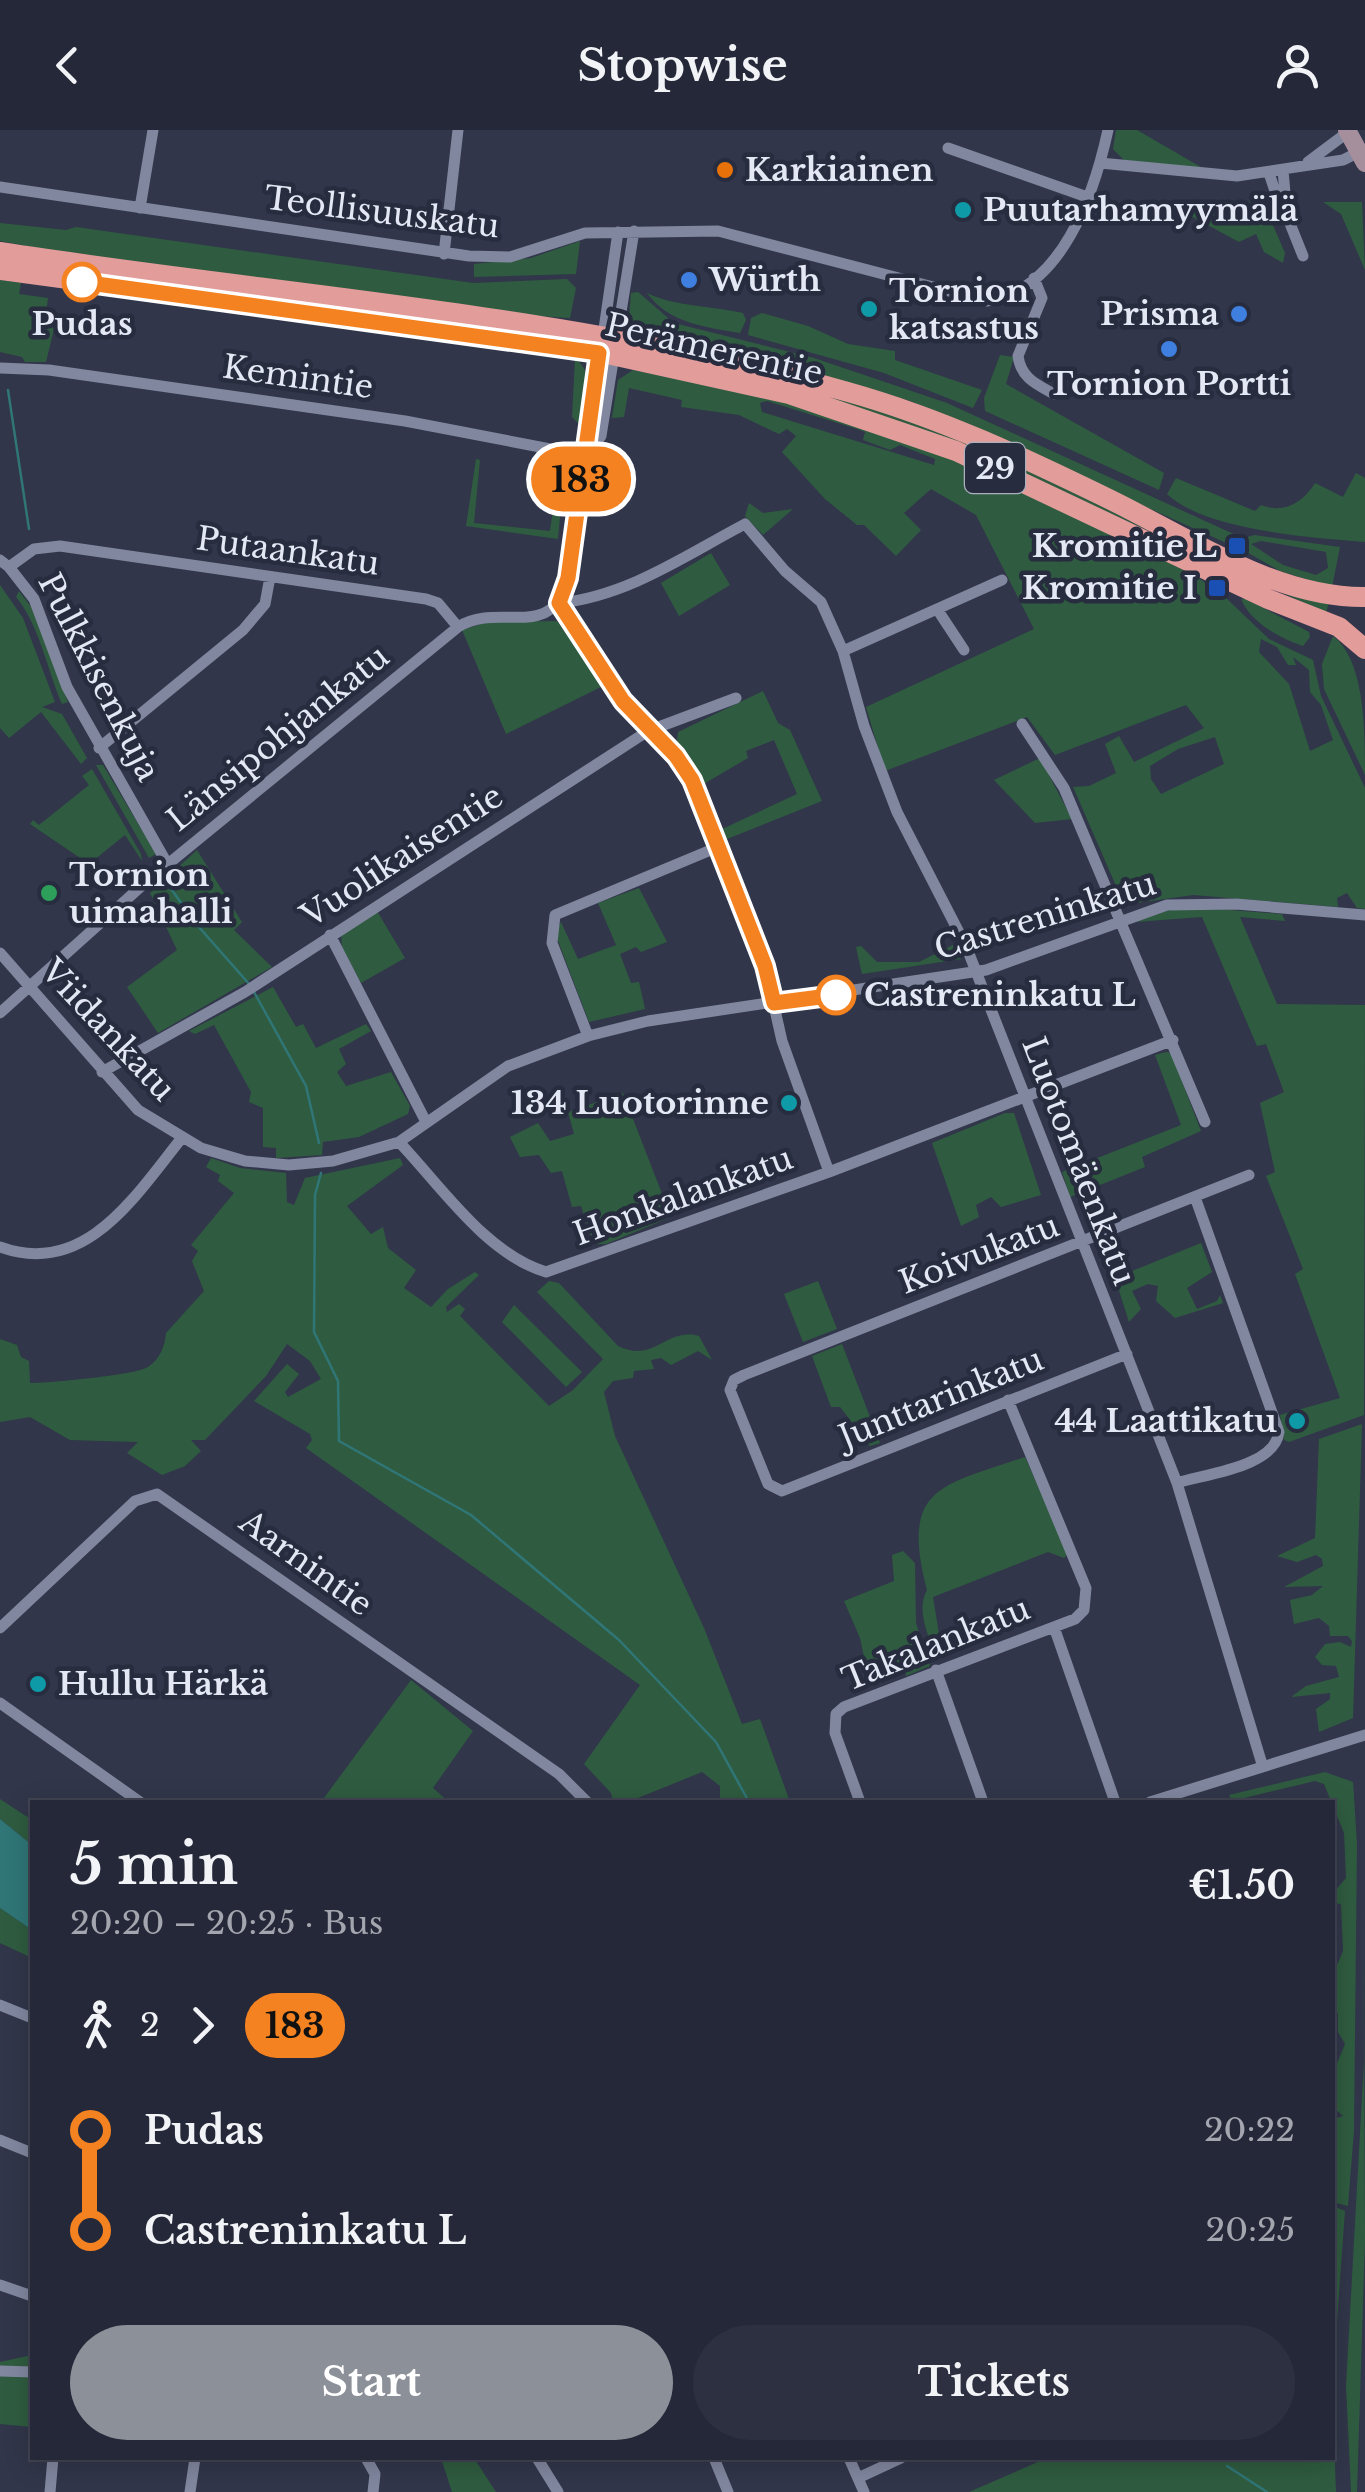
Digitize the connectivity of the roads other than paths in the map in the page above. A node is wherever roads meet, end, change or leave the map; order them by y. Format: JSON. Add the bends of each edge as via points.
{"nodes":[{"id":1,"x":153,"y":130,"type":"edge"},
{"id":2,"x":458,"y":130,"type":"edge"},
{"id":3,"x":1108,"y":130,"type":"edge"},
{"id":4,"x":1357,"y":143,"type":"edge"},
{"id":5,"x":948,"y":148,"type":"dead end"},
{"id":6,"x":1307,"y":162,"type":"junction"},
{"id":7,"x":1100,"y":163,"type":"junction"},
{"id":8,"x":1283,"y":170,"type":"junction"},
{"id":9,"x":1269,"y":173,"type":"junction"},
{"id":10,"x":0,"y":187,"type":"edge"},
{"id":11,"x":1090,"y":198,"type":"junction"},
{"id":12,"x":1284,"y":203,"type":"junction"},
{"id":13,"x":140,"y":208,"type":"junction"},
{"id":14,"x":634,"y":231,"type":"junction"},
{"id":15,"x":618,"y":232,"type":"junction"},
{"id":16,"x":0,"y":252,"type":"edge"},
{"id":17,"x":444,"y":254,"type":"junction"},
{"id":18,"x":1303,"y":256,"type":"dead end"},
{"id":19,"x":0,"y":270,"type":"edge"},
{"id":20,"x":1034,"y":278,"type":"junction"},
{"id":21,"x":609,"y":345,"type":"junction"},
{"id":22,"x":0,"y":368,"type":"edge"},
{"id":23,"x":1054,"y":394,"type":"dead end"},
{"id":24,"x":587,"y":456,"type":"junction"},
{"id":25,"x":4,"y":563,"type":"edge"},
{"id":26,"x":270,"y":577,"type":"junction"},
{"id":27,"x":1002,"y":580,"type":"dead end"},
{"id":28,"x":1365,"y":597,"type":"edge"},
{"id":29,"x":559,"y":603,"type":"junction"},
{"id":30,"x":937,"y":608,"type":"junction"},
{"id":31,"x":458,"y":626,"type":"junction"},
{"id":32,"x":1365,"y":649,"type":"edge"},
{"id":33,"x":964,"y":650,"type":"dead end"},
{"id":34,"x":843,"y":651,"type":"junction"},
{"id":35,"x":736,"y":698,"type":"dead end"},
{"id":36,"x":1022,"y":724,"type":"dead end"},
{"id":37,"x":648,"y":731,"type":"junction"},
{"id":38,"x":98,"y":748,"type":"junction"},
{"id":39,"x":718,"y":847,"type":"junction"},
{"id":40,"x":168,"y":865,"type":"junction"},
{"id":41,"x":1365,"y":915,"type":"edge"},
{"id":42,"x":1120,"y":918,"type":"junction"},
{"id":43,"x":330,"y":935,"type":"junction"},
{"id":44,"x":0,"y":953,"type":"edge"},
{"id":45,"x":975,"y":972,"type":"junction"},
{"id":46,"x":28,"y":986,"type":"junction"},
{"id":47,"x":774,"y":1003,"type":"junction"},
{"id":48,"x":0,"y":1013,"type":"edge"},
{"id":49,"x":588,"y":1036,"type":"junction"},
{"id":50,"x":1173,"y":1040,"type":"junction"},
{"id":51,"x":102,"y":1072,"type":"junction"},
{"id":52,"x":1024,"y":1096,"type":"junction"},
{"id":53,"x":425,"y":1120,"type":"junction"},
{"id":54,"x":1205,"y":1122,"type":"dead end"},
{"id":55,"x":181,"y":1139,"type":"junction"},
{"id":56,"x":399,"y":1142,"type":"junction"},
{"id":57,"x":829,"y":1172,"type":"junction"},
{"id":58,"x":1249,"y":1175,"type":"dead end"},
{"id":59,"x":1195,"y":1197,"type":"junction"},
{"id":60,"x":1081,"y":1244,"type":"junction"},
{"id":61,"x":0,"y":1247,"type":"edge"},
{"id":62,"x":1127,"y":1354,"type":"junction"},
{"id":63,"x":1008,"y":1400,"type":"junction"},
{"id":64,"x":1177,"y":1483,"type":"junction"},
{"id":65,"x":774,"y":1490,"type":"joint"},
{"id":66,"x":1054,"y":1626,"type":"junction"},
{"id":67,"x":0,"y":1628,"type":"edge"},
{"id":68,"x":936,"y":1670,"type":"junction"},
{"id":69,"x":0,"y":1703,"type":"edge"},
{"id":70,"x":1365,"y":1739,"type":"edge"},
{"id":71,"x":1262,"y":1764,"type":"junction"},
{"id":72,"x":1182,"y":1797,"type":"edge"},
{"id":73,"x":137,"y":1800,"type":"edge"},
{"id":74,"x":585,"y":1800,"type":"edge"},
{"id":75,"x":859,"y":1800,"type":"edge"},
{"id":76,"x":982,"y":1800,"type":"edge"},
{"id":77,"x":1114,"y":1800,"type":"edge"},
{"id":78,"x":0,"y":2005,"type":"edge"},
{"id":79,"x":30,"y":2017,"type":"edge"},
{"id":80,"x":0,"y":2140,"type":"edge"},
{"id":81,"x":30,"y":2151,"type":"edge"},
{"id":82,"x":0,"y":2285,"type":"edge"},
{"id":83,"x":30,"y":2295,"type":"edge"},
{"id":84,"x":0,"y":2371,"type":"edge"},
{"id":85,"x":30,"y":2372,"type":"edge"},
{"id":86,"x":53,"y":2460,"type":"edge"},
{"id":87,"x":195,"y":2460,"type":"edge"},
{"id":88,"x":367,"y":2460,"type":"edge"},
{"id":89,"x":538,"y":2460,"type":"edge"},
{"id":90,"x":715,"y":2460,"type":"edge"},
{"id":91,"x":850,"y":2460,"type":"edge"},
{"id":92,"x":896,"y":2460,"type":"edge"},
{"id":93,"x":858,"y":2478,"type":"junction"},
{"id":94,"x":50,"y":2492,"type":"edge"},
{"id":95,"x":190,"y":2492,"type":"edge"},
{"id":96,"x":373,"y":2492,"type":"edge"},
{"id":97,"x":558,"y":2492,"type":"edge"},
{"id":98,"x":728,"y":2492,"type":"edge"},
{"id":99,"x":864,"y":2492,"type":"edge"}],
"edges":[{"from":1,"to":13,"type":"street"},
{"from":2,"to":17,"type":"street"},
{"from":3,"to":7,"type":"street"},
{"from":4,"to":6,"type":"street"},
{"from":4,"to":6,"type":"street","via":[[1344,160]]},
{"from":5,"to":11,"type":"street"},
{"from":6,"to":8,"type":"street"},
{"from":7,"to":9,"type":"street","via":[[1206,175]]},
{"from":7,"to":11,"type":"street"},
{"from":8,"to":9,"type":"street"},
{"from":8,"to":12,"type":"street"},
{"from":9,"to":12,"type":"street"},
{"from":10,"to":13,"type":"street","name":"Teollisuuskatu"},
{"from":11,"to":20,"type":"street"},
{"from":12,"to":18,"type":"street"},
{"from":13,"to":17,"type":"street","name":"Teollisuuskatu"},
{"from":14,"to":15,"type":"street","name":"Teollisuuskatu"},
{"from":14,"to":20,"type":"street","name":"Teollisuuskatu","via":[[739,234],[987,301],[1014,294]]},
{"from":14,"to":21,"type":"street"},
{"from":15,"to":17,"type":"street","name":"Teollisuuskatu","via":[[585,233],[510,256]]},
{"from":15,"to":21,"type":"street"},
{"from":16,"to":21,"type":"highway","name":"Perämerentie","number":"29"},
{"from":19,"to":21,"type":"highway","name":"Perämerentie","number":"29"},
{"from":20,"to":23,"type":"street","via":[[1042,298],[1018,356],[1027,378]]},
{"from":21,"to":24,"type":"street"},
{"from":21,"to":28,"type":"highway","name":"Perämerentie","number":"29","via":[[749,365],[908,411],[1278,579]]},
{"from":21,"to":32,"type":"highway","name":"Perämerentie","number":"29","via":[[790,394],[956,451],[1339,627]]},
{"from":22,"to":24,"type":"street","name":"Kemintie","via":[[404,420]]},
{"from":24,"to":29,"type":"street"},
{"from":25,"to":26,"type":"street","name":"Putaankatu","via":[[60,546]]},
{"from":25,"to":38,"type":"street","name":"Pulkkisenkuja","via":[[42,616]]},
{"from":26,"to":31,"type":"street","name":"Putaankatu","via":[[426,599]]},
{"from":26,"to":38,"type":"street","via":[[265,604],[244,630]]},
{"from":27,"to":30,"type":"street"},
{"from":29,"to":31,"type":"street","via":[[540,616],[480,618]]},
{"from":29,"to":34,"type":"street","name":"Luotomäenkatu","via":[[660,572],[745,524],[784,571],[818,597]]},
{"from":29,"to":37,"type":"street"},
{"from":30,"to":33,"type":"street"},
{"from":30,"to":34,"type":"street"},
{"from":31,"to":40,"type":"street","name":"Länsipohjankatu"},
{"from":34,"to":45,"type":"street","name":"Luotomäenkatu","via":[[886,785],[954,916]]},
{"from":35,"to":37,"type":"street","name":"Vuolikaisentie"},
{"from":36,"to":42,"type":"street","via":[[1064,788]]},
{"from":37,"to":39,"type":"street","via":[[692,780]]},
{"from":37,"to":43,"type":"street","name":"Vuolikaisentie"},
{"from":38,"to":40,"type":"street","name":"Pulkkisenkuja"},
{"from":39,"to":47,"type":"street"},
{"from":39,"to":49,"type":"street","via":[[555,915],[552,942]]},
{"from":40,"to":46,"type":"street","name":"Länsipohjankatu"},
{"from":41,"to":42,"type":"street","name":"Castreninkatu","via":[[1184,904]]},
{"from":42,"to":45,"type":"street","name":"Castreninkatu"},
{"from":42,"to":50,"type":"street"},
{"from":43,"to":51,"type":"street","name":"Vuolikaisentie","via":[[245,992]]},
{"from":43,"to":53,"type":"street"},
{"from":44,"to":46,"type":"street","name":"Viidankatu"},
{"from":45,"to":47,"type":"street","name":"Castreninkatu"},
{"from":45,"to":52,"type":"street","name":"Luotomäenkatu"},
{"from":46,"to":48,"type":"street","name":"Länsipohjankatu"},
{"from":46,"to":51,"type":"street","name":"Viidankatu"},
{"from":47,"to":49,"type":"street","name":"Castreninkatu"},
{"from":47,"to":57,"type":"street"},
{"from":49,"to":53,"type":"street","name":"Castreninkatu","via":[[508,1066]]},
{"from":50,"to":52,"type":"street","name":"Honkalankatu"},
{"from":50,"to":54,"type":"street"},
{"from":51,"to":55,"type":"street","name":"Viidankatu","via":[[138,1110]]},
{"from":52,"to":57,"type":"street","name":"Honkalankatu"},
{"from":52,"to":60,"type":"street","name":"Luotomäenkatu"},
{"from":53,"to":56,"type":"street","name":"Castreninkatu"},
{"from":55,"to":56,"type":"street","name":"Castreninkatu","via":[[245,1161],[289,1165],[333,1162]]},
{"from":55,"to":61,"type":"street","via":[[102,1233],[48,1254]]},
{"from":56,"to":57,"type":"street","name":"Honkalankatu","via":[[494,1242],[546,1272]]},
{"from":58,"to":59,"type":"street","name":"Koivukatu"},
{"from":59,"to":60,"type":"street","name":"Koivukatu"},
{"from":59,"to":64,"type":"street","via":[[1279,1432],[1264,1456]]},
{"from":60,"to":62,"type":"street","name":"Luotomäenkatu"},
{"from":60,"to":65,"type":"street","name":"Koivukatu","via":[[731,1384]]},
{"from":62,"to":63,"type":"street","name":"Junttarinkatu"},
{"from":62,"to":64,"type":"street","name":"Luotomäenkatu"},
{"from":63,"to":65,"type":"street","name":"Junttarinkatu"},
{"from":63,"to":66,"type":"street","name":"Takalankatu","via":[[1086,1588],[1084,1610]]},
{"from":64,"to":71,"type":"street","name":"Luotomäenkatu"},
{"from":66,"to":68,"type":"street","name":"Takalankatu"},
{"from":66,"to":77,"type":"street"},
{"from":67,"to":74,"type":"street","name":"Aarnintie","via":[[135,1501],[157,1494],[559,1774]]},
{"from":68,"to":75,"type":"street","name":"Takalankatu","via":[[836,1714],[835,1733]]},
{"from":68,"to":76,"type":"street"},
{"from":69,"to":73,"type":"street"},
{"from":70,"to":71,"type":"street"},
{"from":71,"to":72,"type":"street"},
{"from":78,"to":79,"type":"street"},
{"from":80,"to":81,"type":"street"},
{"from":82,"to":83,"type":"street"},
{"from":84,"to":85,"type":"street"},
{"from":86,"to":94,"type":"street"},
{"from":87,"to":95,"type":"street"},
{"from":88,"to":96,"type":"street","via":[[375,2474]]},
{"from":89,"to":97,"type":"street"},
{"from":90,"to":98,"type":"street"},
{"from":91,"to":93,"type":"street"},
{"from":92,"to":93,"type":"street"},
{"from":93,"to":99,"type":"street"}]}
